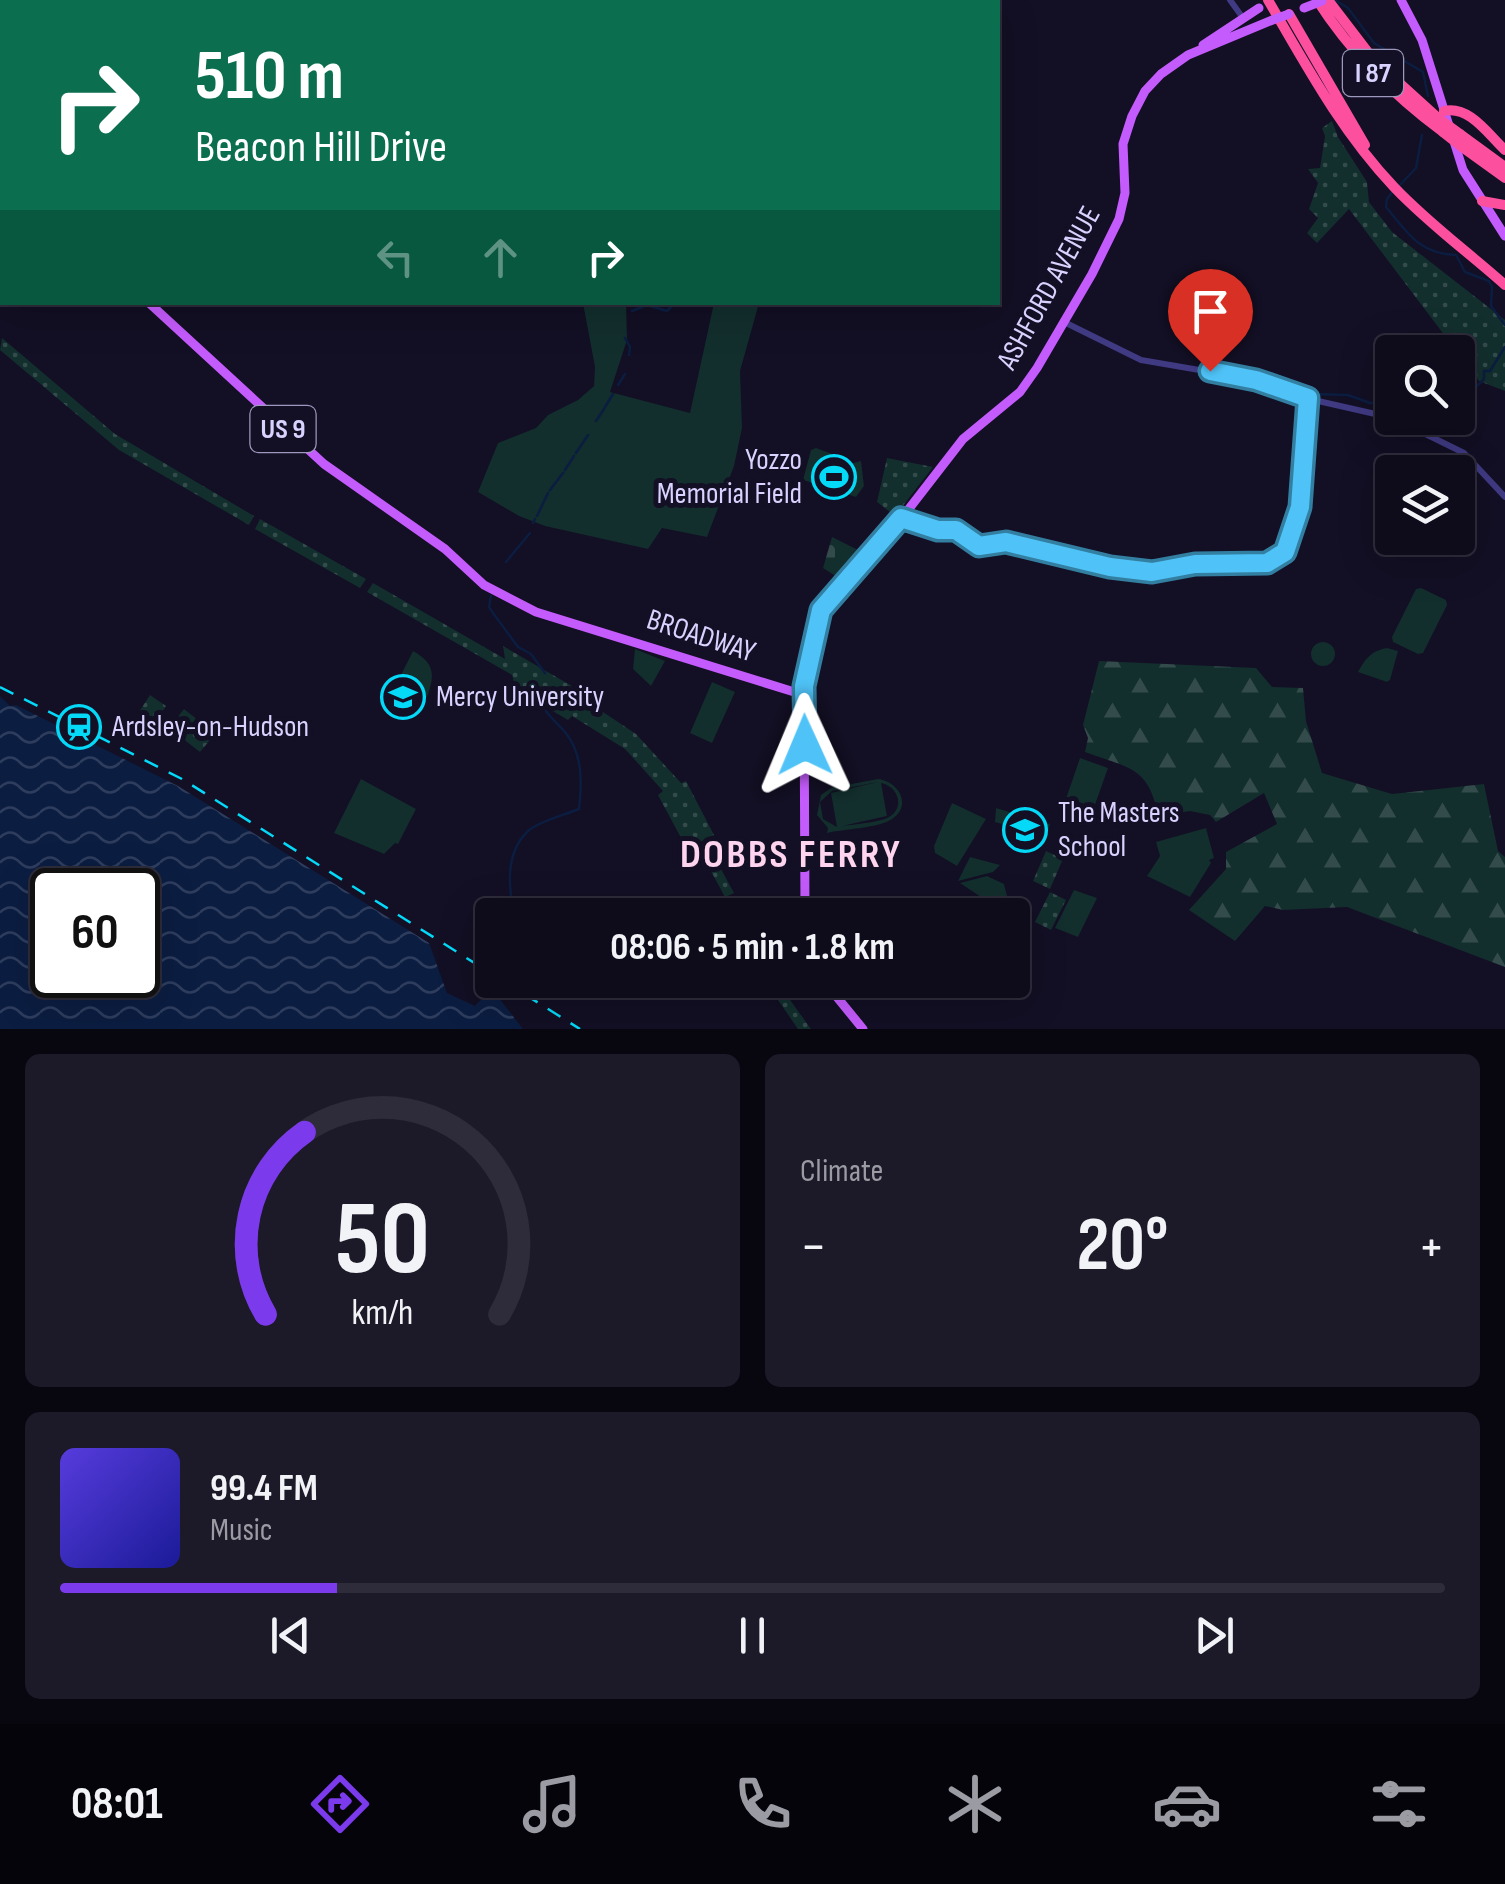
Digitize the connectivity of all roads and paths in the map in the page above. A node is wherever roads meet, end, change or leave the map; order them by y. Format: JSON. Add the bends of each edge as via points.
{"nodes":[{"id":1,"x":1230,"y":0,"type":"edge"},
{"id":2,"x":1323,"y":0,"type":"edge"},
{"id":3,"x":1401,"y":0,"type":"edge"},
{"id":4,"x":1256,"y":9,"type":"edge"},
{"id":5,"x":1283,"y":16,"type":"junction"},
{"id":6,"x":1258,"y":26,"type":"junction"},
{"id":7,"x":1234,"y":36,"type":"junction"},
{"id":8,"x":1198,"y":51,"type":"junction"},
{"id":9,"x":1314,"y":62,"type":"junction"},
{"id":10,"x":1441,"y":114,"type":"junction"},
{"id":11,"x":1505,"y":150,"type":"edge"},
{"id":12,"x":1505,"y":167,"type":"edge"},
{"id":13,"x":1505,"y":178,"type":"edge"},
{"id":14,"x":1397,"y":187,"type":"junction"},
{"id":15,"x":1482,"y":201,"type":"junction"},
{"id":16,"x":1505,"y":205,"type":"edge"},
{"id":17,"x":1505,"y":236,"type":"edge"},
{"id":18,"x":1505,"y":283,"type":"edge"},
{"id":19,"x":151,"y":305,"type":"edge"},
{"id":20,"x":1064,"y":322,"type":"junction"},
{"id":21,"x":1308,"y":398,"type":"junction"},
{"id":22,"x":1505,"y":497,"type":"edge"},
{"id":23,"x":901,"y":518,"type":"junction"},
{"id":24,"x":804,"y":696,"type":"junction"},
{"id":25,"x":805,"y":898,"type":"edge"},
{"id":26,"x":838,"y":998,"type":"edge"},
{"id":27,"x":863,"y":1029,"type":"edge"}],
"edges":[{"from":1,"to":4,"type":"street"},
{"from":2,"to":5,"type":"main road","name":"ASHFORD AVENUE","bridge":true},
{"from":2,"to":10,"type":"highway","number":"I 87","via":[[1374,60]]},
{"from":2,"to":13,"type":"highway","number":"I 87","bridge":true,"via":[[1344,39],[1377,76]]},
{"from":3,"to":10,"type":"main road","via":[[1422,40]]},
{"from":4,"to":5,"type":"highway"},
{"from":4,"to":6,"type":"main road","via":[[1250,22]]},
{"from":4,"to":7,"type":"main road","via":[[1232,28]]},
{"from":4,"to":8,"type":"main road"},
{"from":4,"to":9,"type":"highway"},
{"from":5,"to":6,"type":"main road","name":"ASHFORD AVENUE"},
{"from":5,"to":9,"type":"highway"},
{"from":5,"to":14,"type":"highway","via":[[1325,98]]},
{"from":6,"to":7,"type":"main road","name":"ASHFORD AVENUE"},
{"from":7,"to":8,"type":"main road","name":"ASHFORD AVENUE"},
{"from":8,"to":20,"type":"main road","name":"ASHFORD AVENUE","via":[[1161,74],[1136,104],[1123,144],[1119,219]]},
{"from":9,"to":14,"type":"highway"},
{"from":10,"to":11,"type":"highway","via":[[1467,114]]},
{"from":10,"to":12,"type":"highway","number":"I 87","bridge":true},
{"from":10,"to":15,"type":"main road"},
{"from":14,"to":18,"type":"highway"},
{"from":15,"to":16,"type":"highway"},
{"from":15,"to":17,"type":"main road"},
{"from":19,"to":24,"type":"main road","name":"BROADWAY","number":"US 9","via":[[324,464],[484,584],[536,612]]},
{"from":20,"to":21,"type":"street","via":[[1142,360],[1246,378]]},
{"from":20,"to":23,"type":"main road","name":"ASHFORD AVENUE","via":[[1020,392],[963,439]]},
{"from":21,"to":22,"type":"street","via":[[1393,418],[1455,448]]},
{"from":21,"to":23,"type":"street","via":[[1300,507],[1285,552],[1267,563],[1128,570],[1006,542],[979,546],[956,530]]},
{"from":23,"to":24,"type":"main road","name":"ASHFORD AVENUE","via":[[822,607]]},
{"from":24,"to":25,"type":"main road"},
{"from":26,"to":27,"type":"main road"}]}
